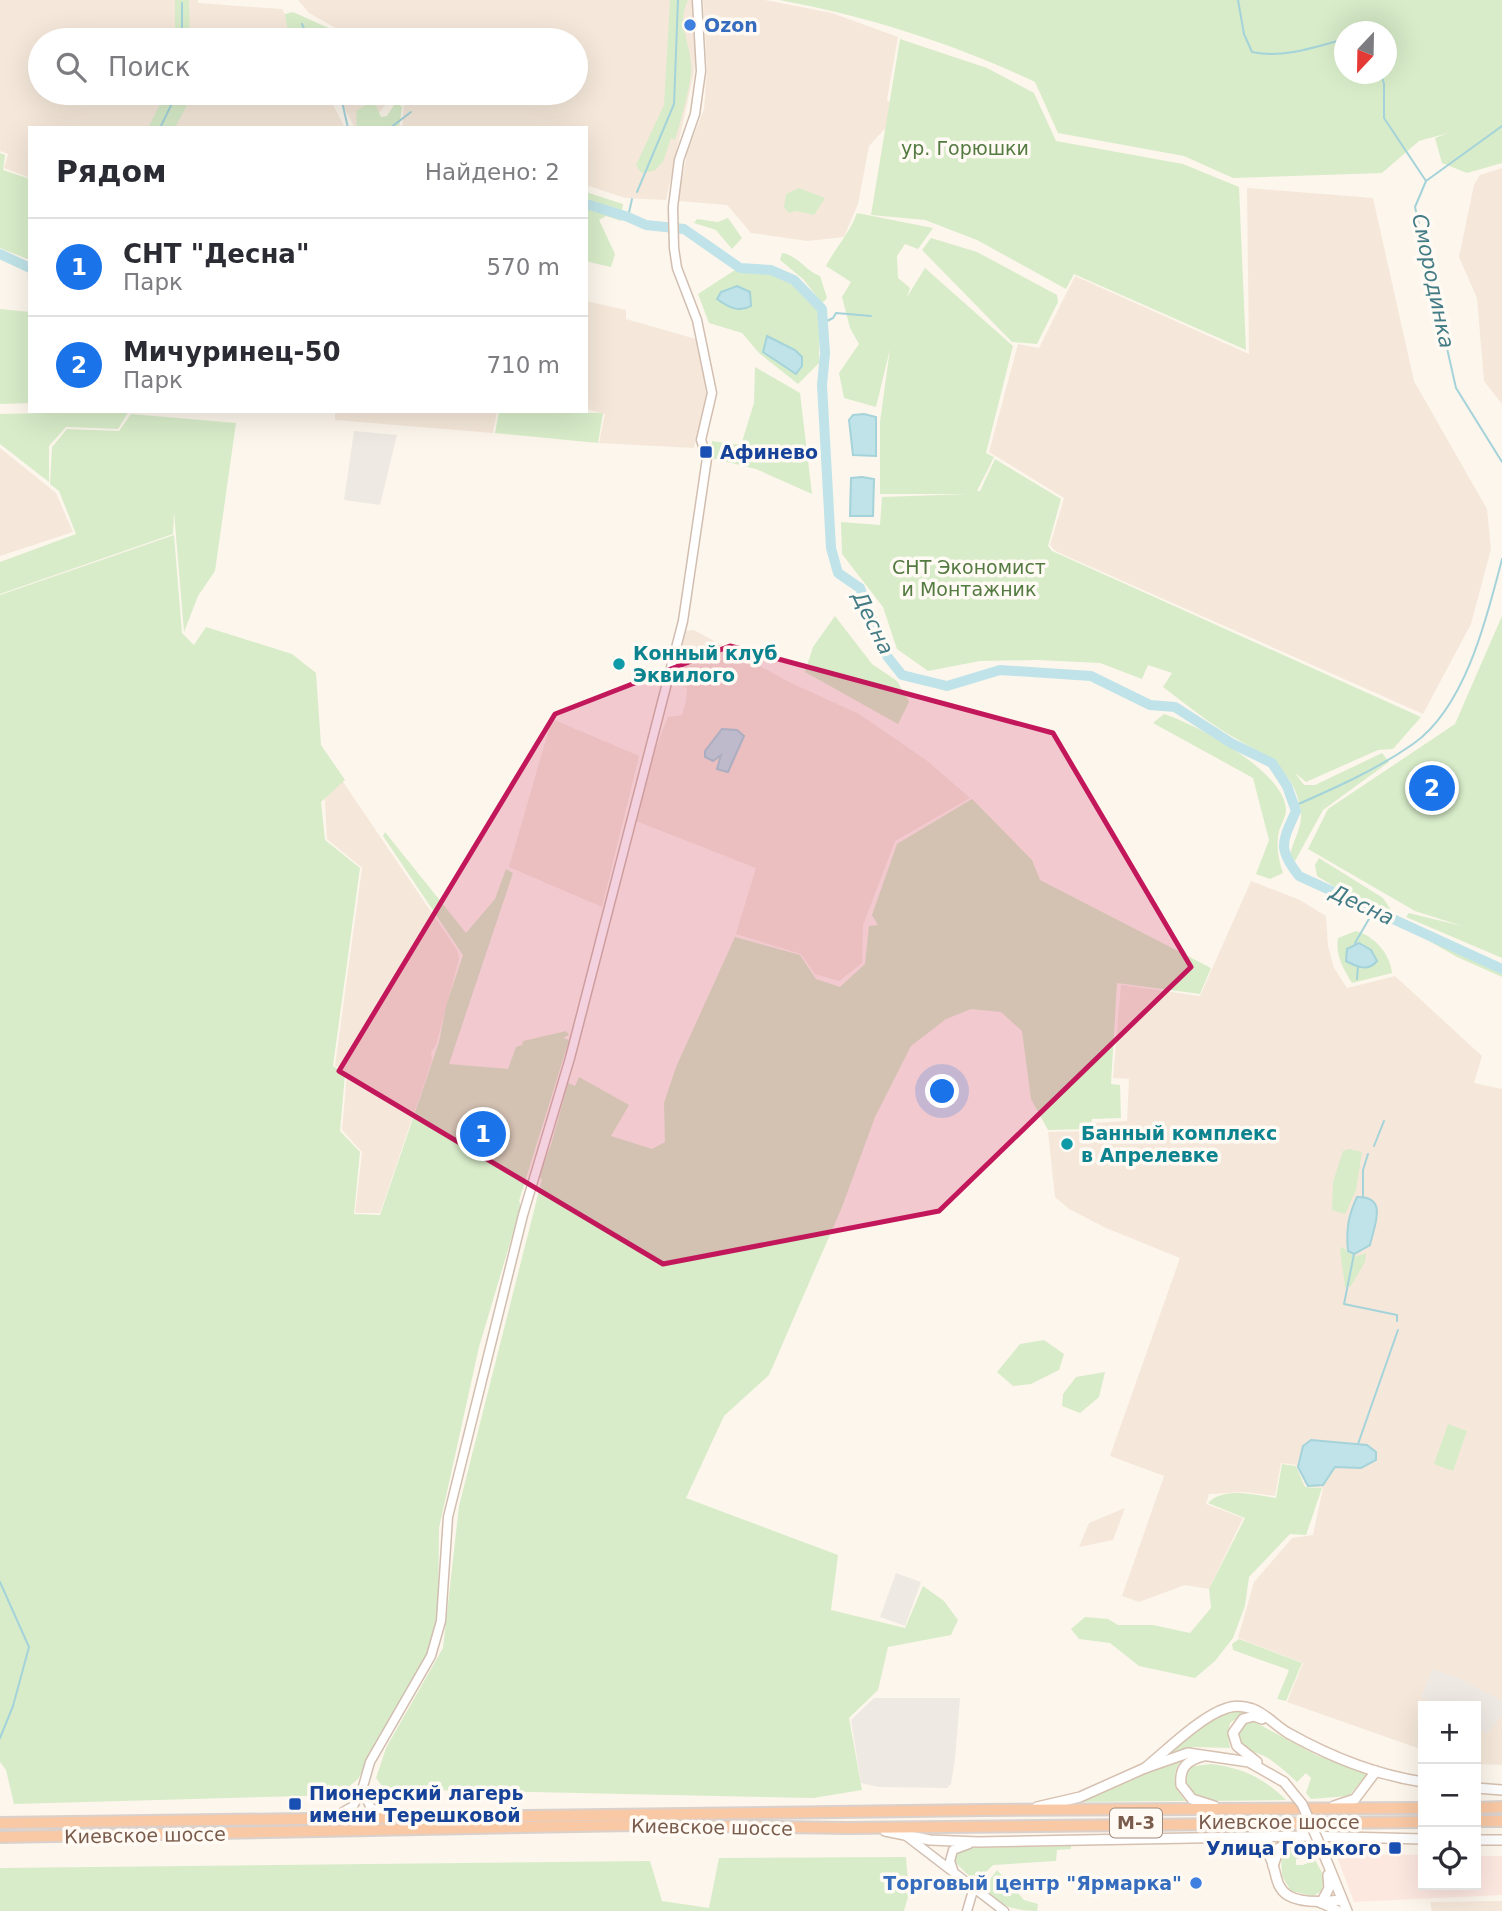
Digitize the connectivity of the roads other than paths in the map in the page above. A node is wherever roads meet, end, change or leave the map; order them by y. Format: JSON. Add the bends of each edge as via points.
{"nodes":[{"id":1,"x":697,"y":0,"type":"edge"},
{"id":2,"x":1274,"y":1724,"type":"junction"},
{"id":3,"x":1215,"y":1755,"type":"junction"},
{"id":4,"x":1261,"y":1766,"type":"junction"},
{"id":5,"x":1145,"y":1768,"type":"junction"},
{"id":6,"x":1376,"y":1771,"type":"junction"},
{"id":7,"x":1418,"y":1781,"type":"edge"},
{"id":8,"x":1481,"y":1788,"type":"edge"},
{"id":9,"x":362,"y":1790,"type":"junction"},
{"id":10,"x":1502,"y":1790,"type":"edge"},
{"id":11,"x":1502,"y":1807,"type":"edge"},
{"id":12,"x":1230,"y":1808,"type":"junction"},
{"id":13,"x":1327,"y":1808,"type":"junction"},
{"id":14,"x":1418,"y":1808,"type":"edge"},
{"id":15,"x":1481,"y":1808,"type":"edge"},
{"id":16,"x":1021,"y":1811,"type":"junction"},
{"id":17,"x":329,"y":1819,"type":"junction"},
{"id":18,"x":396,"y":1819,"type":"junction"},
{"id":19,"x":1481,"y":1821,"type":"edge"},
{"id":20,"x":1502,"y":1821,"type":"edge"},
{"id":21,"x":1418,"y":1822,"type":"edge"},
{"id":22,"x":0,"y":1823,"type":"edge"},
{"id":23,"x":848,"y":1828,"type":"junction"},
{"id":24,"x":905,"y":1835,"type":"junction"},
{"id":25,"x":0,"y":1836,"type":"edge"},
{"id":26,"x":1303,"y":1836,"type":"junction"},
{"id":27,"x":1245,"y":1838,"type":"junction"},
{"id":28,"x":1418,"y":1839,"type":"edge"},
{"id":29,"x":1481,"y":1840,"type":"edge"},
{"id":30,"x":1500,"y":1840,"type":"edge"},
{"id":31,"x":978,"y":1842,"type":"junction"},
{"id":32,"x":1323,"y":1852,"type":"junction"},
{"id":33,"x":1273,"y":1866,"type":"junction"},
{"id":34,"x":953,"y":1870,"type":"junction"},
{"id":35,"x":974,"y":1887,"type":"junction"},
{"id":36,"x":1342,"y":1900,"type":"junction"},
{"id":37,"x":1321,"y":1903,"type":"junction"},
{"id":38,"x":967,"y":1911,"type":"edge"},
{"id":39,"x":1004,"y":1911,"type":"edge"},
{"id":40,"x":1338,"y":1911,"type":"edge"},
{"id":41,"x":1347,"y":1911,"type":"edge"}],
"edges":[{"from":1,"to":9,"type":"street","via":[[701,71],[695,114],[679,160],[674,248],[697,320],[712,393],[701,440],[706,458],[685,610],[570,1058],[523,1215],[448,1517],[441,1621],[431,1656],[370,1762]]},
{"from":2,"to":4,"type":"main road","via":[[1250,1716],[1234,1729],[1237,1746]]},
{"from":2,"to":5,"type":"main road","via":[[1253,1710],[1227,1708]]},
{"from":2,"to":6,"type":"main road","via":[[1322,1750]]},
{"from":3,"to":4,"type":"main road"},
{"from":3,"to":5,"type":"main road","via":[[1185,1753]]},
{"from":3,"to":12,"type":"main road","via":[[1189,1762],[1181,1772],[1181,1784],[1198,1802]]},
{"from":4,"to":32,"type":"main road","bridge":true,"via":[[1284,1782],[1301,1804]]},
{"from":5,"to":16,"type":"main road","via":[[1080,1797]]},
{"from":6,"to":7,"type":"main road"},
{"from":6,"to":13,"type":"main road","via":[[1355,1799]]},
{"from":8,"to":10,"type":"main road"},
{"from":9,"to":17,"type":"street","via":[[351,1808]]},
{"from":9,"to":18,"type":"street","via":[[371,1808]]},
{"from":11,"to":15,"type":"highway"},
{"from":12,"to":13,"type":"highway","name":"Киевское шоссе","number":"М-3"},
{"from":12,"to":16,"type":"highway","name":"Киевское шоссе","number":"М-3"},
{"from":13,"to":14,"type":"highway","name":"Киевское шоссе","number":"М-3"},
{"from":16,"to":18,"type":"highway","name":"Киевское шоссе","number":"М-3"},
{"from":17,"to":18,"type":"highway","name":"Киевское шоссе","number":"М-3"},
{"from":17,"to":22,"type":"highway","name":"Киевское шоссе","number":"М-3"},
{"from":19,"to":20,"type":"highway"},
{"from":21,"to":23,"type":"highway","name":"Киевское шоссе","number":"М-3"},
{"from":23,"to":24,"type":"main road"},
{"from":23,"to":25,"type":"highway","name":"Киевское шоссе","number":"М-3","via":[[632,1825]]},
{"from":24,"to":31,"type":"main road"},
{"from":24,"to":34,"type":"street"},
{"from":26,"to":27,"type":"main road"},
{"from":26,"to":28,"type":"main road"},
{"from":26,"to":33,"type":"main road","via":[[1281,1846]]},
{"from":27,"to":31,"type":"main road"},
{"from":27,"to":33,"type":"main road","via":[[1263,1847]]},
{"from":29,"to":30,"type":"main road"},
{"from":31,"to":34,"type":"street","via":[[953,1850]]},
{"from":32,"to":36,"type":"main road"},
{"from":32,"to":37,"type":"main road","via":[[1329,1885]]},
{"from":33,"to":37,"type":"main road","via":[[1286,1896]]},
{"from":34,"to":35,"type":"street"},
{"from":35,"to":38,"type":"street"},
{"from":35,"to":39,"type":"street"},
{"from":36,"to":37,"type":"main road"},
{"from":36,"to":41,"type":"main road"},
{"from":37,"to":40,"type":"main road"}]}
